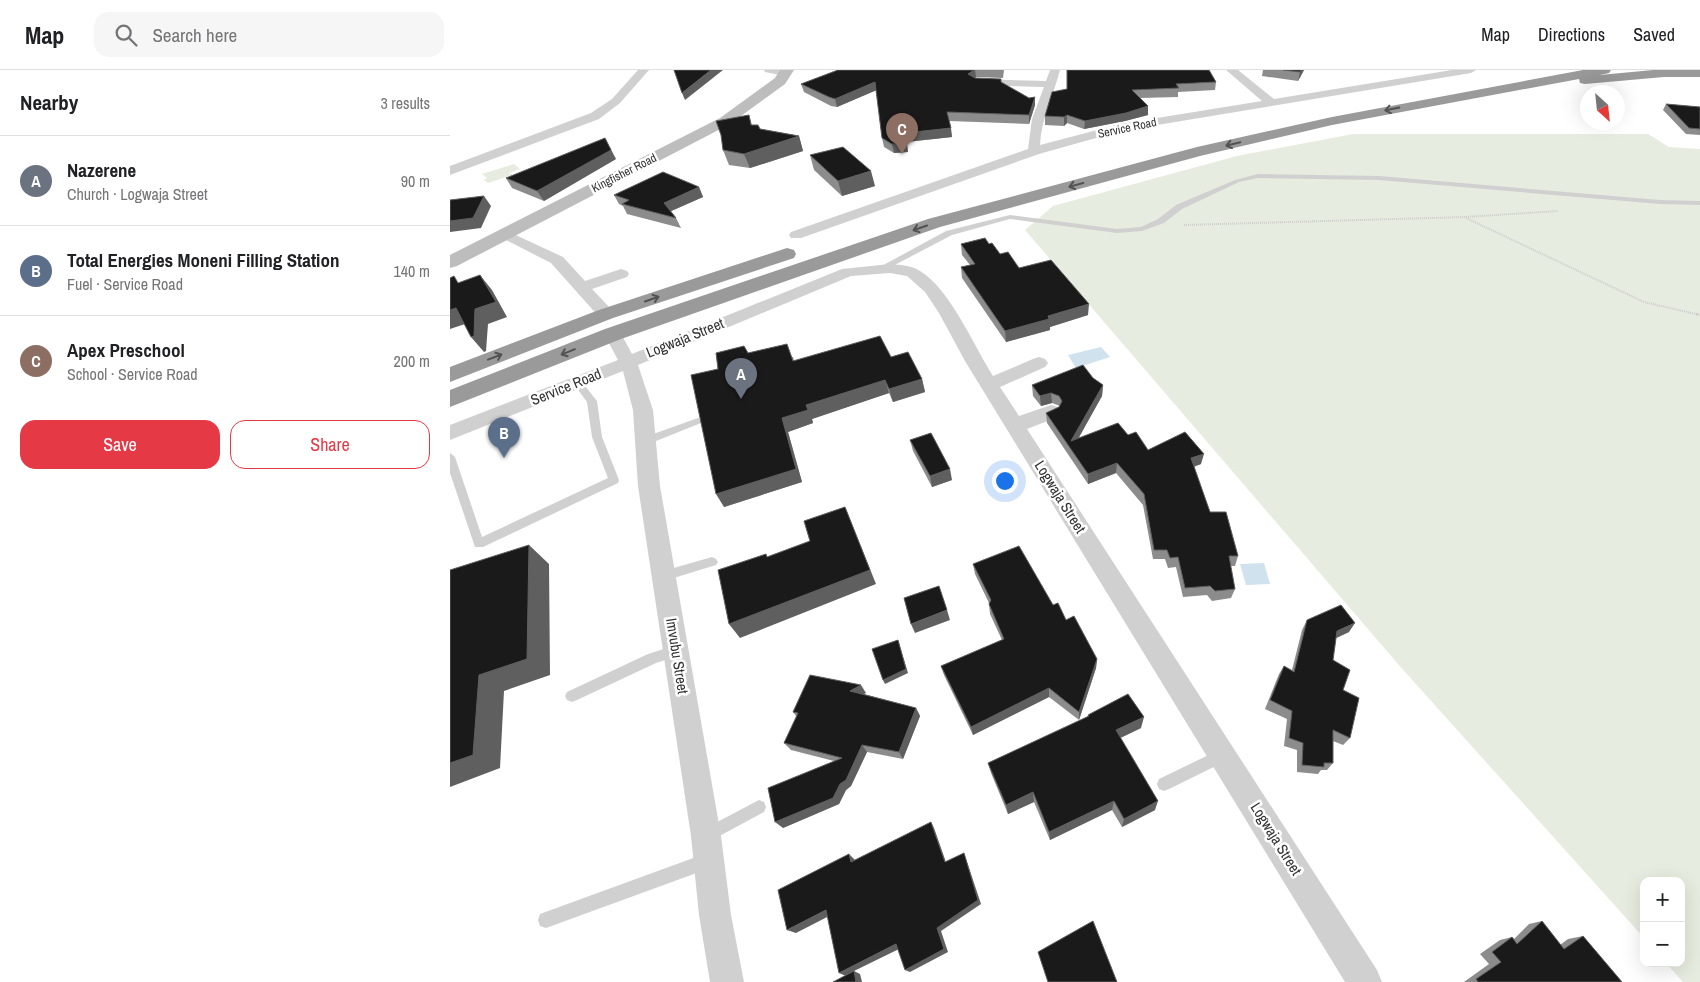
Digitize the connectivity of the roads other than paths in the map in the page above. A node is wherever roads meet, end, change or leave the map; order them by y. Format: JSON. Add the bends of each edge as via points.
{"nodes":[{"id":1,"x":644,"y":70,"type":"edge"},
{"id":2,"x":1055,"y":70,"type":"edge"},
{"id":3,"x":1231,"y":70,"type":"edge"},
{"id":4,"x":1604,"y":70,"type":"edge"},
{"id":5,"x":780,"y":71,"type":"edge"},
{"id":6,"x":1700,"y":73,"type":"edge"},
{"id":7,"x":1478,"y":74,"type":"edge"},
{"id":8,"x":976,"y":82,"type":"edge"},
{"id":9,"x":1052,"y":84,"type":"junction"},
{"id":10,"x":1440,"y":100,"type":"junction"},
{"id":11,"x":1272,"y":103,"type":"junction"},
{"id":12,"x":1226,"y":128,"type":"dead end"},
{"id":13,"x":474,"y":150,"type":"dead end"},
{"id":14,"x":1034,"y":151,"type":"junction"},
{"id":15,"x":487,"y":158,"type":"junction"},
{"id":16,"x":450,"y":171,"type":"edge"},
{"id":17,"x":1022,"y":182,"type":"dead end"},
{"id":18,"x":1700,"y":203,"type":"edge"},
{"id":19,"x":505,"y":234,"type":"junction"},
{"id":20,"x":796,"y":235,"type":"dead end"},
{"id":21,"x":839,"y":238,"type":"dead end"},
{"id":22,"x":820,"y":244,"type":"dead end"},
{"id":23,"x":450,"y":262,"type":"edge"},
{"id":24,"x":882,"y":268,"type":"junction"},
{"id":25,"x":621,"y":274,"type":"dead end"},
{"id":26,"x":581,"y":287,"type":"junction"},
{"id":27,"x":609,"y":324,"type":"junction"},
{"id":28,"x":626,"y":362,"type":"junction"},
{"id":29,"x":1039,"y":363,"type":"dead end"},
{"id":30,"x":450,"y":375,"type":"edge"},
{"id":31,"x":578,"y":383,"type":"junction"},
{"id":32,"x":989,"y":385,"type":"junction"},
{"id":33,"x":450,"y":399,"type":"edge"},
{"id":34,"x":1051,"y":412,"type":"edge"},
{"id":35,"x":698,"y":421,"type":"edge"},
{"id":36,"x":1016,"y":427,"type":"junction"},
{"id":37,"x":450,"y":433,"type":"edge"},
{"id":38,"x":646,"y":441,"type":"junction"},
{"id":39,"x":450,"y":457,"type":"edge"},
{"id":40,"x":712,"y":562,"type":"dead end"},
{"id":41,"x":664,"y":576,"type":"junction"},
{"id":42,"x":676,"y":651,"type":"junction"},
{"id":43,"x":572,"y":696,"type":"dead end"},
{"id":44,"x":1223,"y":755,"type":"junction"},
{"id":45,"x":1164,"y":784,"type":"dead end"},
{"id":46,"x":759,"y":807,"type":"dead end"},
{"id":47,"x":707,"y":848,"type":"junction"},
{"id":48,"x":546,"y":920,"type":"dead end"},
{"id":49,"x":727,"y":982,"type":"edge"},
{"id":50,"x":1365,"y":982,"type":"edge"}],
"edges":[{"from":1,"to":15,"type":"street","via":[[616,101],[596,116]]},
{"from":2,"to":9,"type":"street"},
{"from":3,"to":11,"type":"street"},
{"from":4,"to":10,"type":"highway"},
{"from":5,"to":19,"type":"street","name":"Kingfisher Road","via":[[780,81],[725,121]]},
{"from":6,"to":10,"type":"highway","via":[[1616,76]]},
{"from":7,"to":11,"type":"street","name":"Service Road"},
{"from":7,"to":12,"type":"highway","via":[[1365,102],[1279,115]]},
{"from":8,"to":9,"type":"street"},
{"from":9,"to":14,"type":"street","via":[[1039,112]]},
{"from":10,"to":27,"type":"highway","one_way":true,"via":[[1197,152],[934,223]]},
{"from":11,"to":14,"type":"street","name":"Service Road","via":[[1120,128]]},
{"from":13,"to":15,"type":"street"},
{"from":14,"to":20,"type":"street","name":"Service Road"},
{"from":15,"to":16,"type":"street"},
{"from":17,"to":21,"type":"highway"},
{"from":18,"to":24,"type":"lane","via":[[1379,178],[1258,176],[1237,181],[1179,207],[1161,221],[1146,227],[1118,231],[1010,216],[949,232]]},
{"from":19,"to":23,"type":"street","name":"Kingfisher Road"},
{"from":19,"to":26,"type":"street","name":"Imvubu Street","via":[[557,260]]},
{"from":27,"to":22,"type":"highway","one_way":true},
{"from":24,"to":28,"type":"street","name":"Logwaja Street","via":[[848,272]]},
{"from":24,"to":32,"type":"street","name":"Logwaja Street","via":[[912,273],[935,293]]},
{"from":25,"to":26,"type":"street"},
{"from":26,"to":27,"type":"street","name":"Imvubu Street"},
{"from":27,"to":28,"type":"street","name":"Imvubu Street"},
{"from":30,"to":27,"type":"highway","one_way":true},
{"from":27,"to":33,"type":"highway","one_way":true},
{"from":28,"to":31,"type":"street","name":"Service Road"},
{"from":28,"to":38,"type":"street","name":"Imvubu Street","via":[[632,370],[643,410]]},
{"from":29,"to":32,"type":"street"},
{"from":31,"to":37,"type":"street","name":"Service Road"},
{"from":31,"to":39,"type":"lane","via":[[592,401],[597,437],[614,480],[479,544]]},
{"from":32,"to":36,"type":"street","name":"Logwaja Street"},
{"from":34,"to":36,"type":"street"},
{"from":35,"to":38,"type":"lane"},
{"from":36,"to":44,"type":"street","name":"Logwaja Street"},
{"from":38,"to":41,"type":"street","name":"Imvubu Street","via":[[649,486]]},
{"from":40,"to":41,"type":"lane"},
{"from":41,"to":42,"type":"street","name":"Imvubu Street"},
{"from":42,"to":43,"type":"lane","via":[[653,658]]},
{"from":42,"to":47,"type":"street","name":"Imvubu Street"},
{"from":44,"to":45,"type":"lane"},
{"from":44,"to":50,"type":"street","name":"Logwaja Street"},
{"from":46,"to":47,"type":"lane","via":[[721,826]]},
{"from":47,"to":48,"type":"lane"},
{"from":47,"to":49,"type":"street","name":"Imvubu Street"}]}
